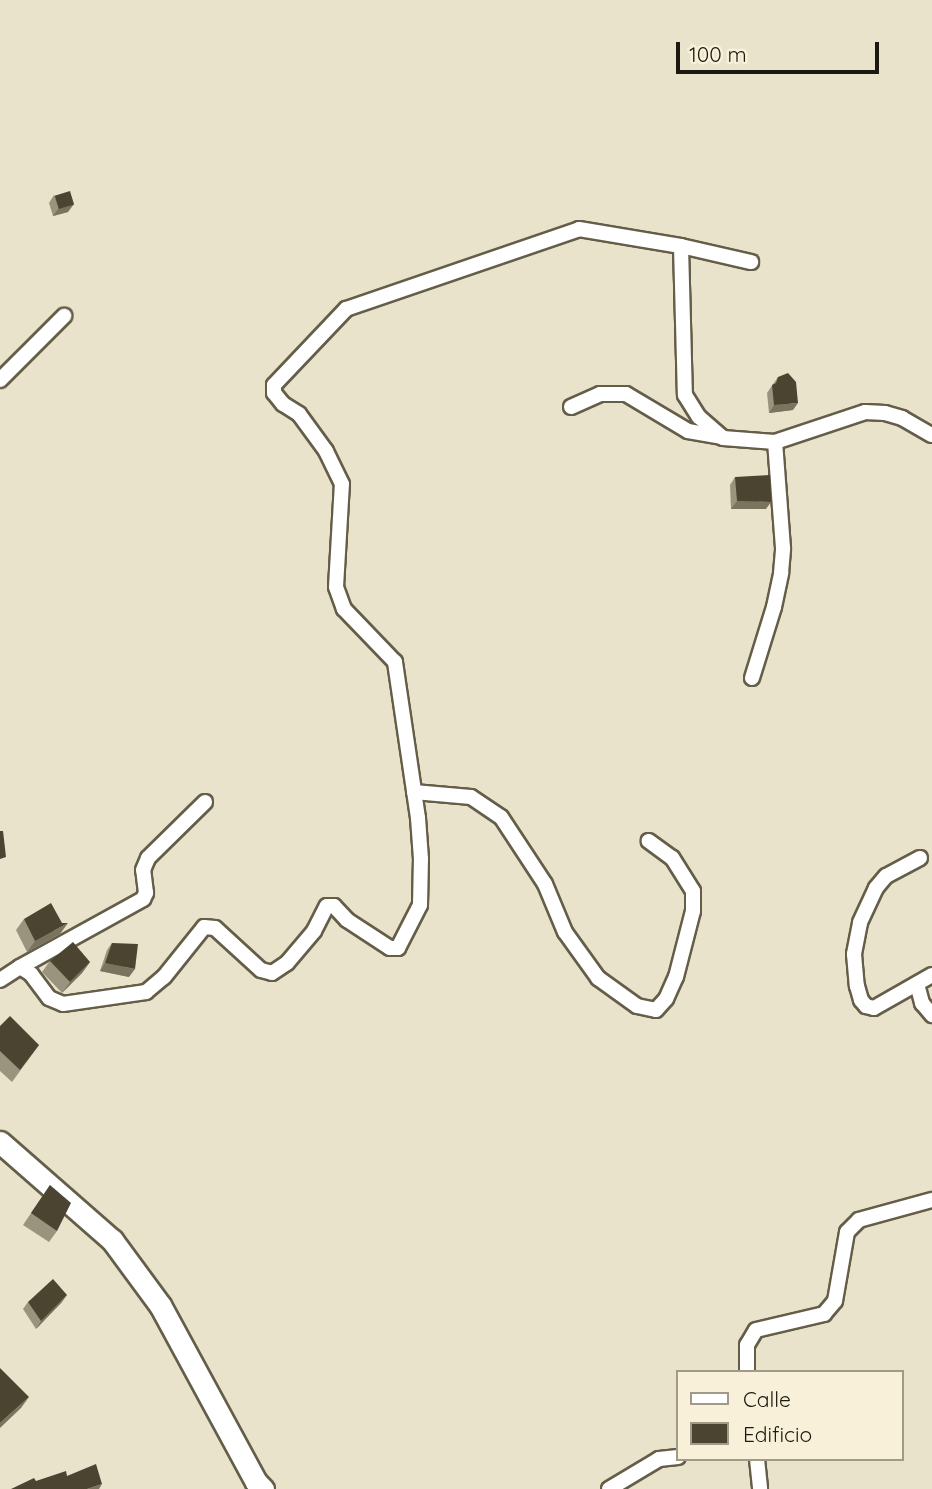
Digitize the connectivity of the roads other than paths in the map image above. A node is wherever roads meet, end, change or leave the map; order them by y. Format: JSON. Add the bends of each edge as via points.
{"nodes":[{"id":1,"x":681,"y":246,"type":"junction"},
{"id":2,"x":751,"y":262,"type":"dead end"},
{"id":3,"x":64,"y":316,"type":"dead end"},
{"id":4,"x":0,"y":380,"type":"edge"},
{"id":5,"x":571,"y":407,"type":"dead end"},
{"id":6,"x":932,"y":435,"type":"edge"},
{"id":7,"x":723,"y":438,"type":"junction"},
{"id":8,"x":775,"y":442,"type":"junction"},
{"id":9,"x":752,"y":678,"type":"dead end"},
{"id":10,"x":414,"y":792,"type":"junction"},
{"id":11,"x":205,"y":802,"type":"dead end"},
{"id":12,"x":649,"y":841,"type":"dead end"},
{"id":13,"x":919,"y":858,"type":"dead end"},
{"id":14,"x":20,"y":967,"type":"junction"},
{"id":15,"x":932,"y":975,"type":"edge"},
{"id":16,"x":0,"y":980,"type":"edge"},
{"id":17,"x":916,"y":984,"type":"junction"},
{"id":18,"x":932,"y":1015,"type":"edge"},
{"id":19,"x":3,"y":1150,"type":"edge"},
{"id":20,"x":932,"y":1200,"type":"edge"},
{"id":21,"x":747,"y":1370,"type":"edge"},
{"id":22,"x":676,"y":1457,"type":"edge"},
{"id":23,"x":757,"y":1461,"type":"edge"},
{"id":24,"x":263,"y":1489,"type":"edge"},
{"id":25,"x":609,"y":1489,"type":"edge"},
{"id":26,"x":760,"y":1489,"type":"edge"}],
"edges":[{"from":1,"to":2,"type":"street"},
{"from":1,"to":7,"type":"street","via":[[685,395],[699,417]]},
{"from":1,"to":10,"type":"street","via":[[579,229],[358,304],[346,309],[274,385],[274,393],[299,414],[326,451],[342,484],[336,587],[344,609],[395,662]]},
{"from":3,"to":4,"type":"street"},
{"from":5,"to":7,"type":"street","via":[[600,394],[626,394],[688,431]]},
{"from":6,"to":8,"type":"street","via":[[902,418],[865,412]]},
{"from":7,"to":8,"type":"street"},
{"from":8,"to":9,"type":"street","via":[[782,560],[775,607]]},
{"from":10,"to":12,"type":"street","via":[[471,797],[501,817],[545,884],[565,932],[598,978],[637,1006],[656,1010],[676,977],[693,911],[693,891],[672,858]]},
{"from":10,"to":14,"type":"street","via":[[420,905],[398,948],[390,948],[334,906],[327,906],[287,963],[272,973],[261,970],[215,928],[204,928],[146,992],[63,1004],[49,998]]},
{"from":11,"to":14,"type":"street","via":[[148,858],[143,870],[143,900]]},
{"from":13,"to":17,"type":"street","via":[[886,876],[877,888],[860,923],[854,954],[857,986],[866,1006],[882,1005]]},
{"from":14,"to":16,"type":"street"},
{"from":15,"to":17,"type":"street"},
{"from":17,"to":18,"type":"street"},
{"from":19,"to":24,"type":"main road","via":[[112,1240],[160,1305]]},
{"from":20,"to":21,"type":"street","via":[[859,1220],[847,1232],[835,1301],[824,1314],[756,1330],[747,1345]]},
{"from":22,"to":25,"type":"street","via":[[659,1459]]},
{"from":23,"to":26,"type":"street"}]}
